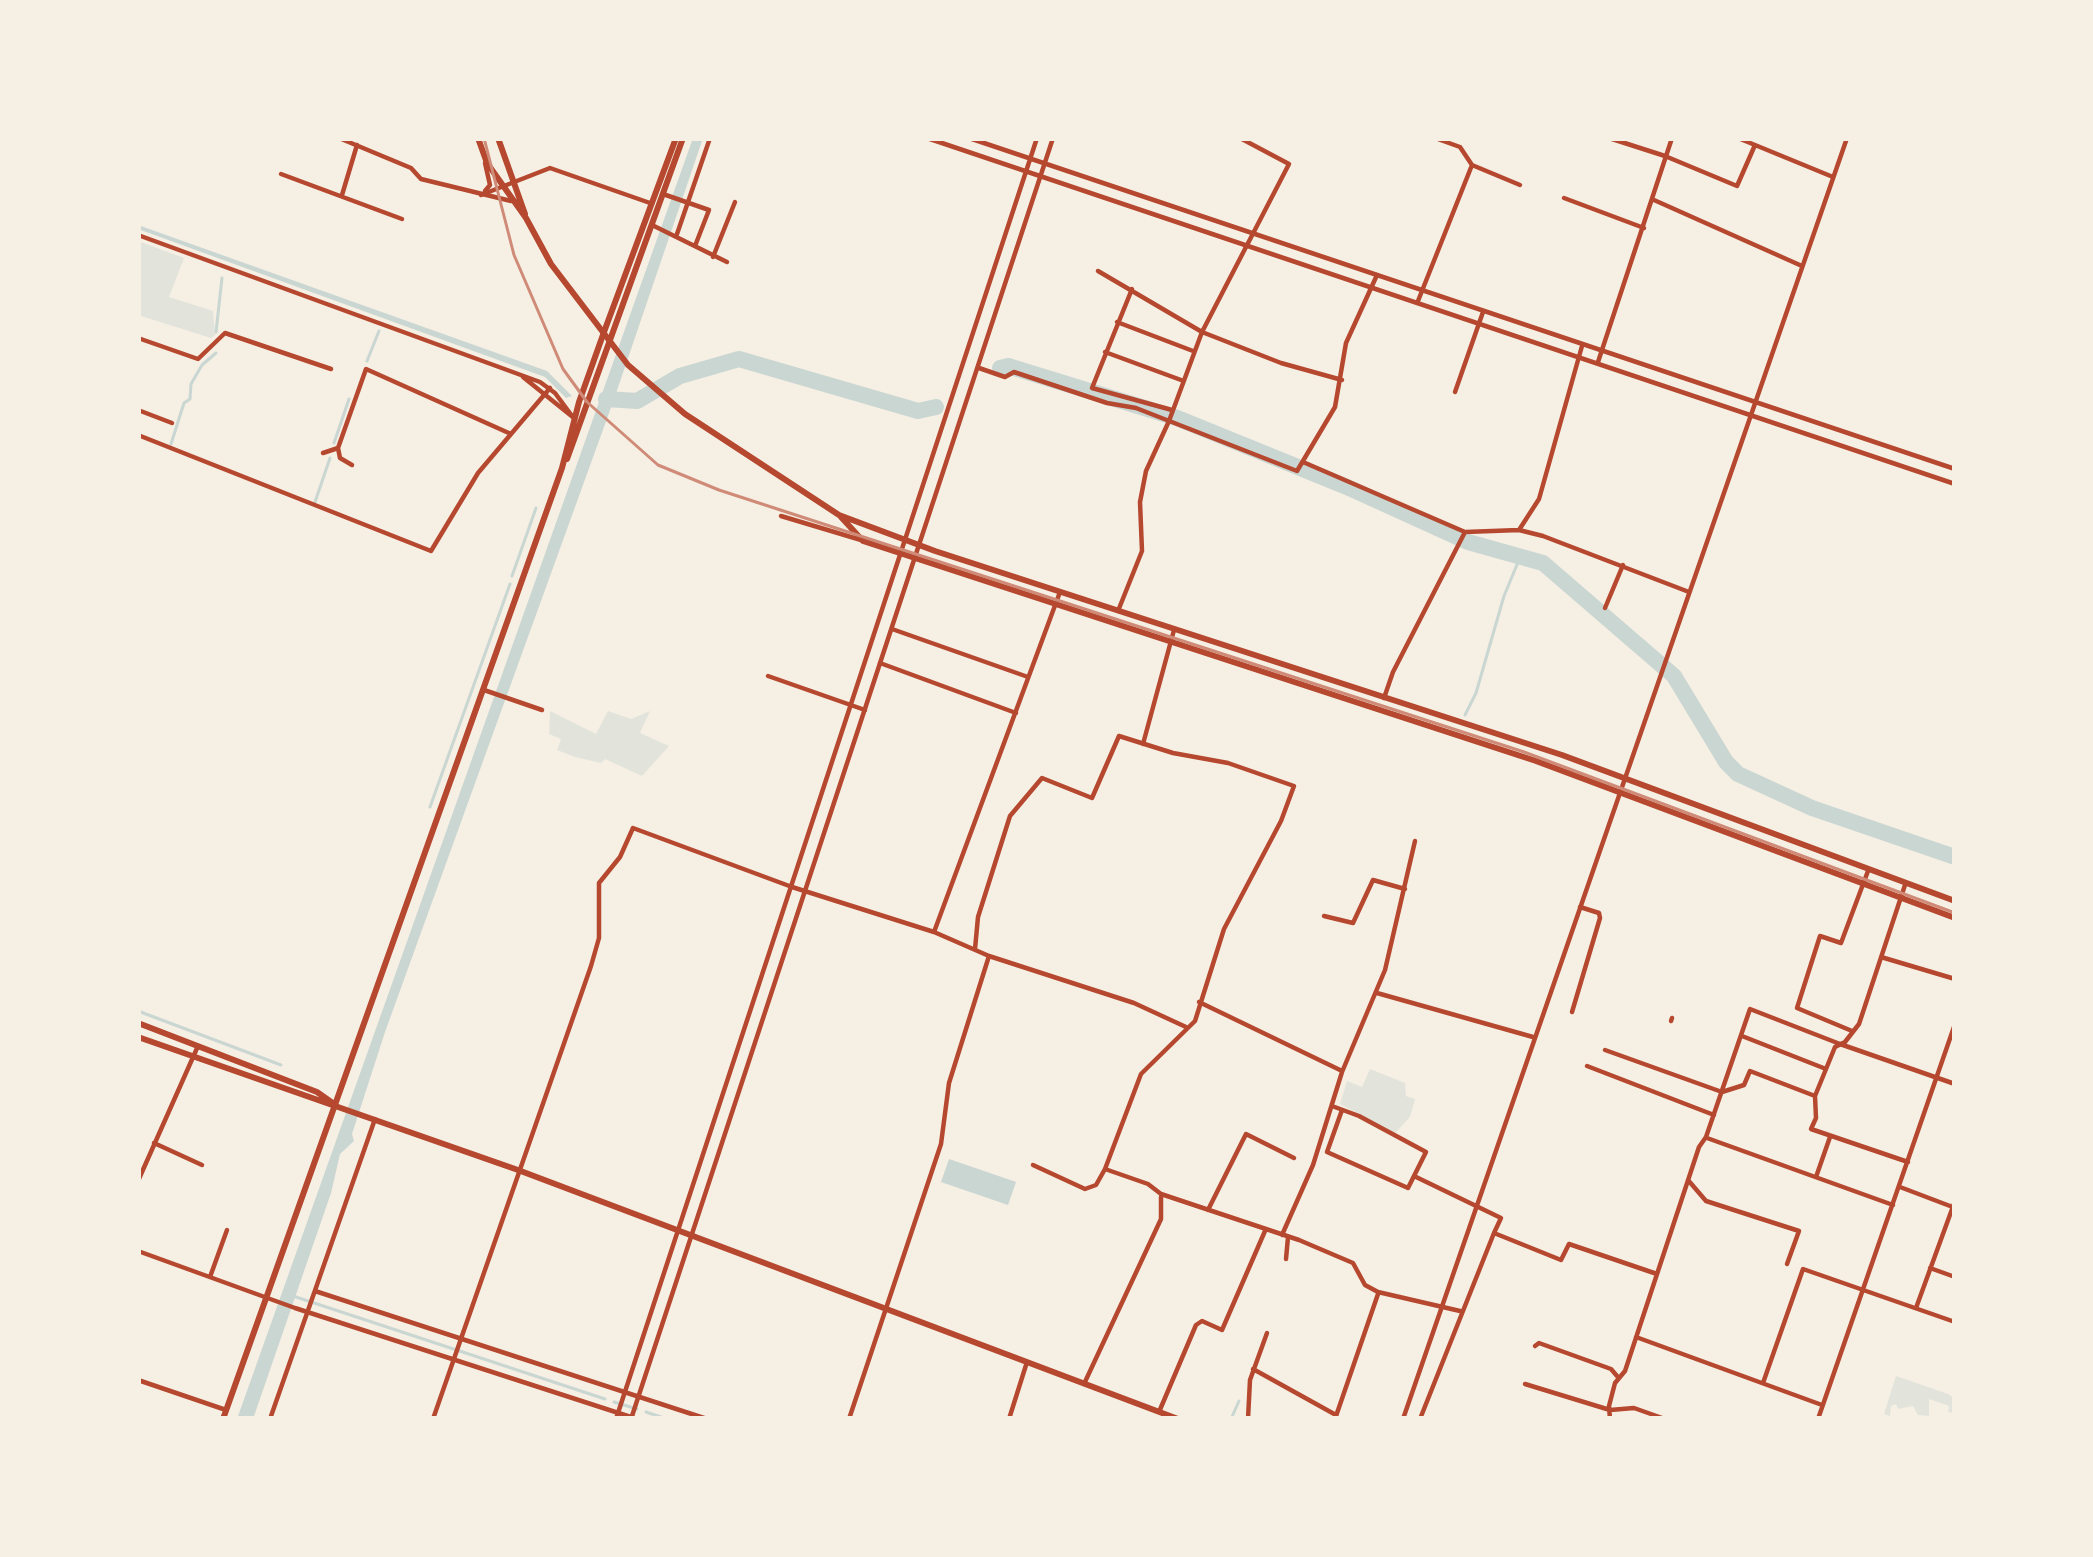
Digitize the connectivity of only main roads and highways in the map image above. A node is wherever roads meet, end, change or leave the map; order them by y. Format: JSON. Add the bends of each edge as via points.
{"nodes":[{"id":1,"x":478,"y":138,"type":"edge"},
{"id":2,"x":498,"y":138,"type":"edge"},
{"id":3,"x":679,"y":138,"type":"edge"},
{"id":4,"x":526,"y":218,"type":"junction"},
{"id":5,"x":604,"y":332,"type":"junction"},
{"id":6,"x":612,"y":344,"type":"junction"},
{"id":7,"x":582,"y":405,"type":"junction"},
{"id":8,"x":562,"y":468,"type":"junction"},
{"id":9,"x":839,"y":515,"type":"junction"},
{"id":10,"x":1955,"y":901,"type":"edge"},
{"id":11,"x":1955,"y":918,"type":"edge"},
{"id":12,"x":138,"y":1023,"type":"edge"},
{"id":13,"x":138,"y":1037,"type":"edge"},
{"id":14,"x":339,"y":1106,"type":"junction"},
{"id":15,"x":224,"y":1415,"type":"edge"},
{"id":16,"x":1178,"y":1419,"type":"edge"}],
"edges":[{"from":1,"to":4,"type":"main road"},
{"from":2,"to":4,"type":"main road"},
{"from":3,"to":5,"type":"main road"},
{"from":3,"to":6,"type":"main road"},
{"from":4,"to":5,"type":"main road"},
{"from":5,"to":6,"type":"main road"},
{"from":5,"to":7,"type":"main road"},
{"from":6,"to":7,"type":"main road"},
{"from":6,"to":9,"type":"main road","via":[[659,394]]},
{"from":7,"to":8,"type":"main road"},
{"from":7,"to":8,"type":"main road"},
{"from":8,"to":14,"type":"main road"},
{"from":9,"to":10,"type":"main road","via":[[1623,777]]},
{"from":9,"to":11,"type":"main road","via":[[863,541],[1618,790]]},
{"from":12,"to":14,"type":"main road"},
{"from":13,"to":14,"type":"main road"},
{"from":14,"to":15,"type":"main road"},
{"from":14,"to":16,"type":"main road"}]}
